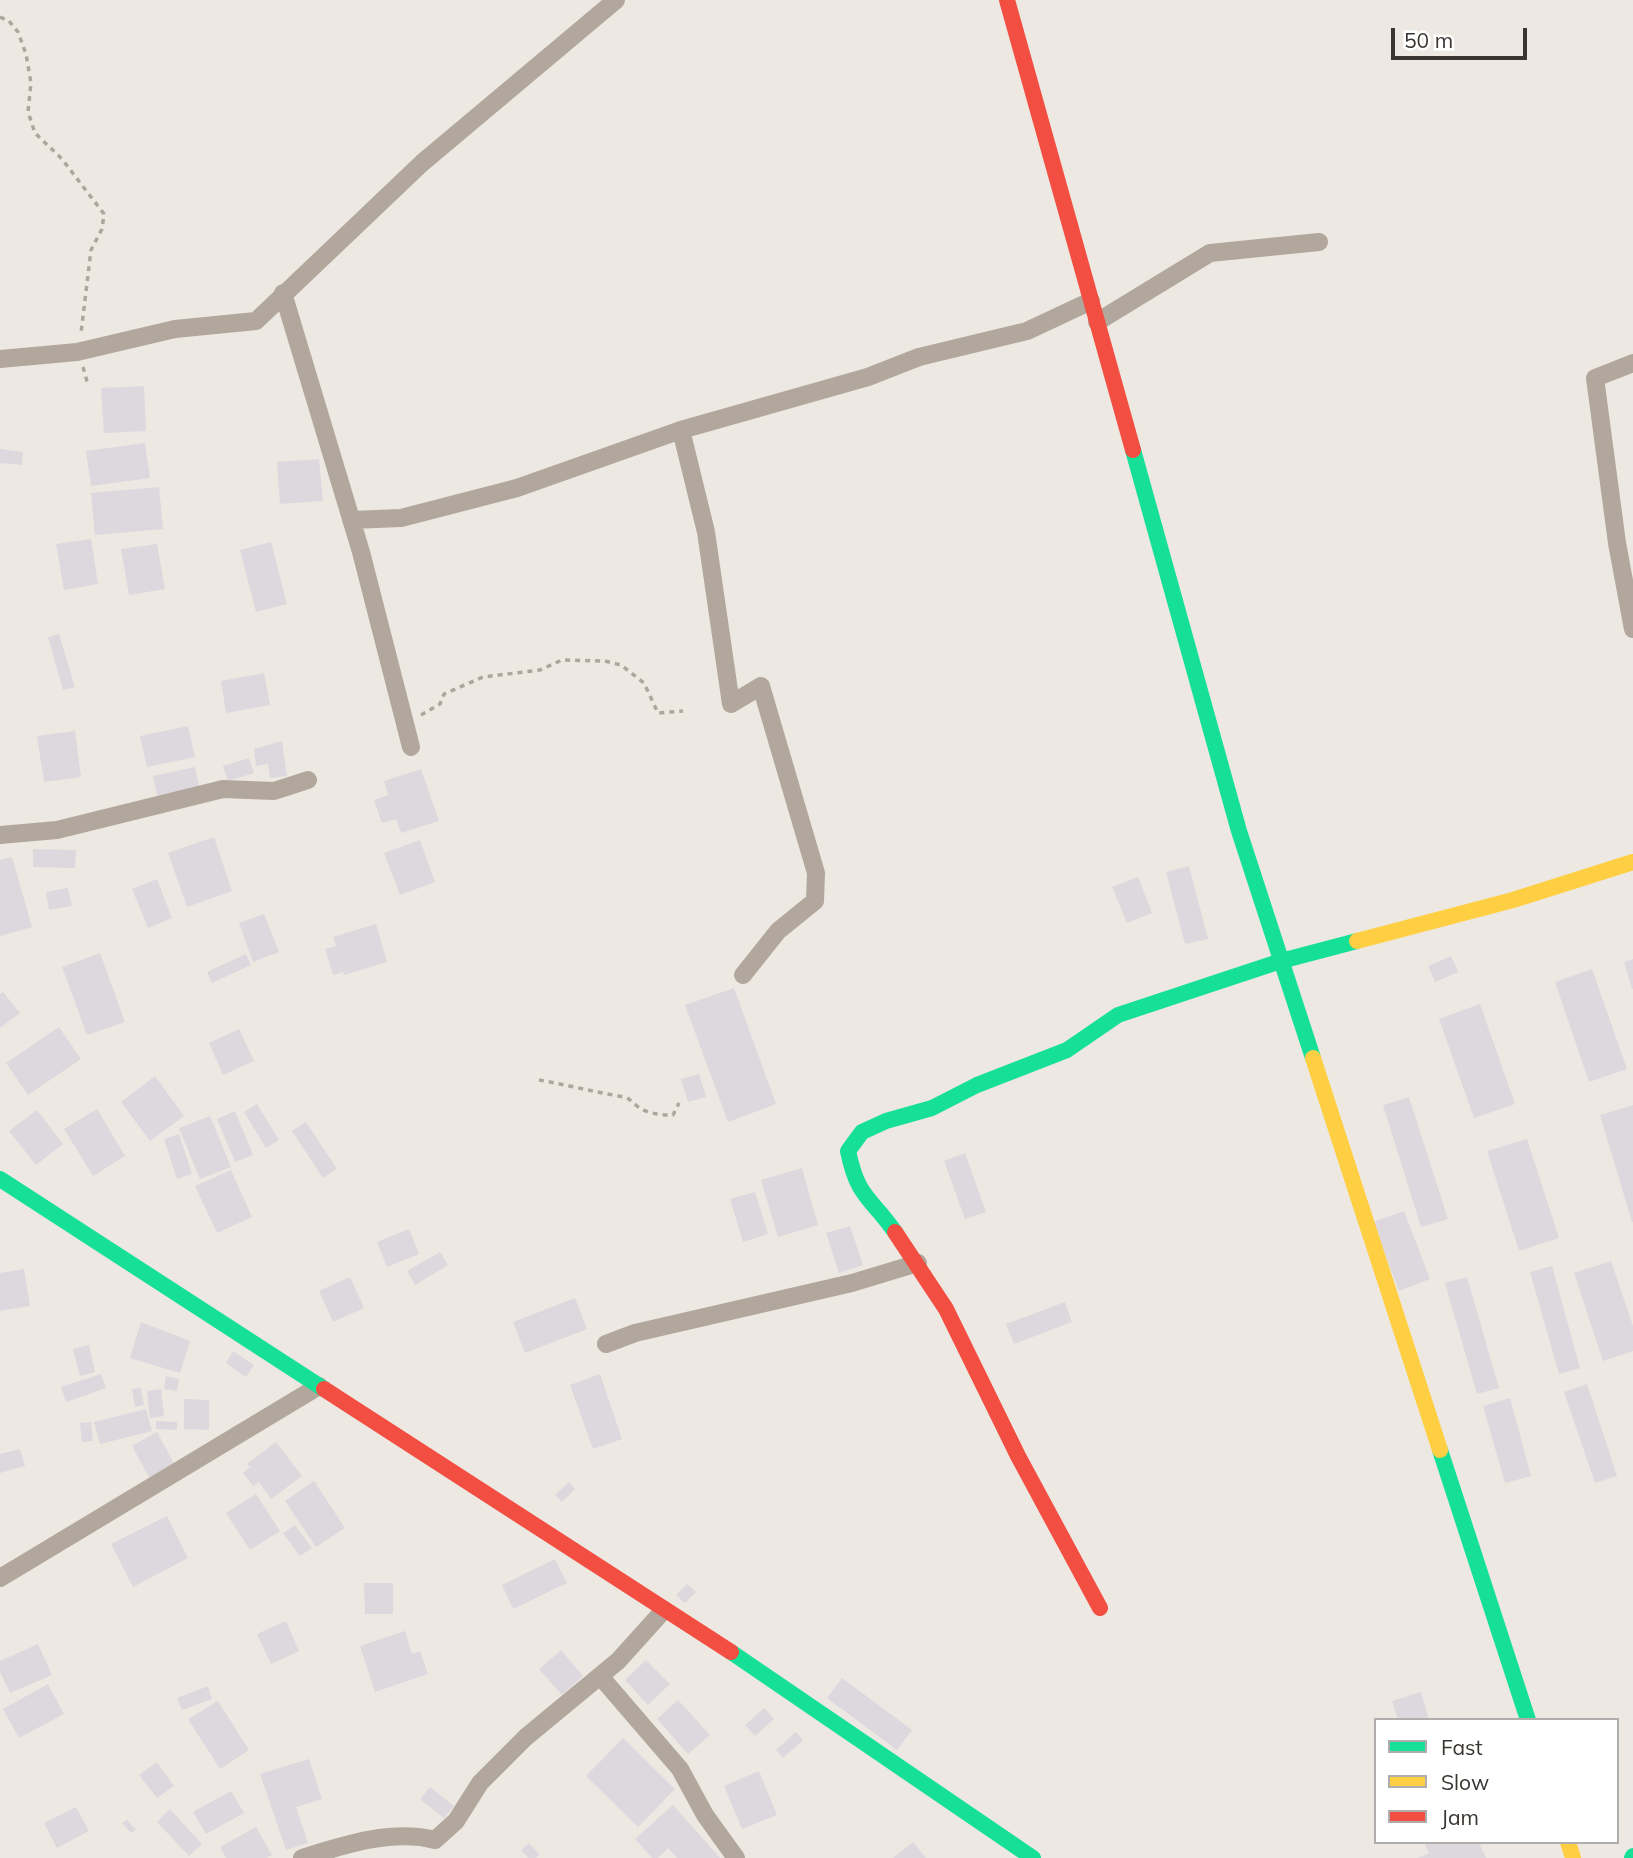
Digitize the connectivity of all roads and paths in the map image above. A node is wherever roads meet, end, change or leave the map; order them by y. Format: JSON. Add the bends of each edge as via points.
{"nodes":[{"id":1,"x":616,"y":0,"type":"edge"},
{"id":2,"x":1007,"y":0,"type":"edge"},
{"id":3,"x":0,"y":17,"type":"edge"},
{"id":4,"x":1319,"y":242,"type":"dead end"},
{"id":5,"x":283,"y":293,"type":"junction"},
{"id":6,"x":1091,"y":301,"type":"junction"},
{"id":7,"x":1097,"y":322,"type":"junction"},
{"id":8,"x":77,"y":352,"type":"junction"},
{"id":9,"x":0,"y":359,"type":"edge"},
{"id":10,"x":1633,"y":363,"type":"edge"},
{"id":11,"x":88,"y":385,"type":"dead end"},
{"id":12,"x":681,"y":430,"type":"junction"},
{"id":13,"x":351,"y":520,"type":"junction"},
{"id":14,"x":1633,"y":629,"type":"edge"},
{"id":15,"x":683,"y":711,"type":"dead end"},
{"id":16,"x":407,"y":723,"type":"junction"},
{"id":17,"x":411,"y":747,"type":"dead end"},
{"id":18,"x":308,"y":780,"type":"dead end"},
{"id":19,"x":0,"y":835,"type":"edge"},
{"id":20,"x":1633,"y":862,"type":"edge"},
{"id":21,"x":1281,"y":961,"type":"junction"},
{"id":22,"x":743,"y":975,"type":"dead end"},
{"id":23,"x":539,"y":1080,"type":"dead end"},
{"id":24,"x":679,"y":1103,"type":"dead end"},
{"id":25,"x":0,"y":1179,"type":"edge"},
{"id":26,"x":918,"y":1263,"type":"junction"},
{"id":27,"x":606,"y":1344,"type":"dead end"},
{"id":28,"x":319,"y":1386,"type":"junction"},
{"id":29,"x":0,"y":1578,"type":"edge"},
{"id":30,"x":1100,"y":1608,"type":"dead end"},
{"id":31,"x":664,"y":1609,"type":"junction"},
{"id":32,"x":600,"y":1676,"type":"junction"},
{"id":33,"x":1527,"y":1718,"type":"edge"},
{"id":34,"x":302,"y":1858,"type":"edge"},
{"id":35,"x":736,"y":1858,"type":"edge"},
{"id":36,"x":1033,"y":1858,"type":"edge"}],
"edges":[{"from":1,"to":5,"type":"street","via":[[422,163]]},
{"from":2,"to":6,"type":"street"},
{"from":3,"to":8,"type":"path","via":[[18,32],[26,54],[31,83],[28,112],[35,133],[62,159],[104,214],[91,250]]},
{"from":4,"to":7,"type":"street","via":[[1210,253]]},
{"from":5,"to":8,"type":"street","via":[[256,321],[175,329]]},
{"from":5,"to":13,"type":"street"},
{"from":6,"to":7,"type":"street"},
{"from":6,"to":12,"type":"street","via":[[1027,331],[919,357],[867,377]]},
{"from":7,"to":21,"type":"street","via":[[1235,817]]},
{"from":8,"to":9,"type":"street"},
{"from":8,"to":11,"type":"path"},
{"from":10,"to":14,"type":"street","via":[[1595,378]]},
{"from":12,"to":13,"type":"street","via":[[517,488],[401,518]]},
{"from":12,"to":22,"type":"street","via":[[706,532],[732,704],[761,686],[817,873],[815,901],[778,931]]},
{"from":13,"to":16,"type":"street"},
{"from":15,"to":16,"type":"path","via":[[657,713],[644,683],[621,665],[605,660],[562,660],[540,670],[483,677],[444,694],[440,704]]},
{"from":16,"to":17,"type":"street"},
{"from":18,"to":19,"type":"street","via":[[274,791],[223,789],[57,830]]},
{"from":20,"to":21,"type":"street","via":[[1513,900]]},
{"from":21,"to":26,"type":"street","via":[[1118,1014],[1067,1049],[977,1084],[932,1108],[862,1132],[848,1151],[854,1181]]},
{"from":21,"to":33,"type":"street"},
{"from":23,"to":24,"type":"path","via":[[627,1097],[639,1108],[659,1115],[673,1115]]},
{"from":25,"to":28,"type":"street"},
{"from":26,"to":27,"type":"street"},
{"from":26,"to":30,"type":"street"},
{"from":28,"to":29,"type":"street"},
{"from":28,"to":31,"type":"street"},
{"from":31,"to":32,"type":"street"},
{"from":31,"to":36,"type":"street"},
{"from":32,"to":34,"type":"street","via":[[526,1737],[480,1783],[456,1821],[435,1840],[411,1833]]},
{"from":32,"to":35,"type":"street","via":[[666,1750]]}]}
